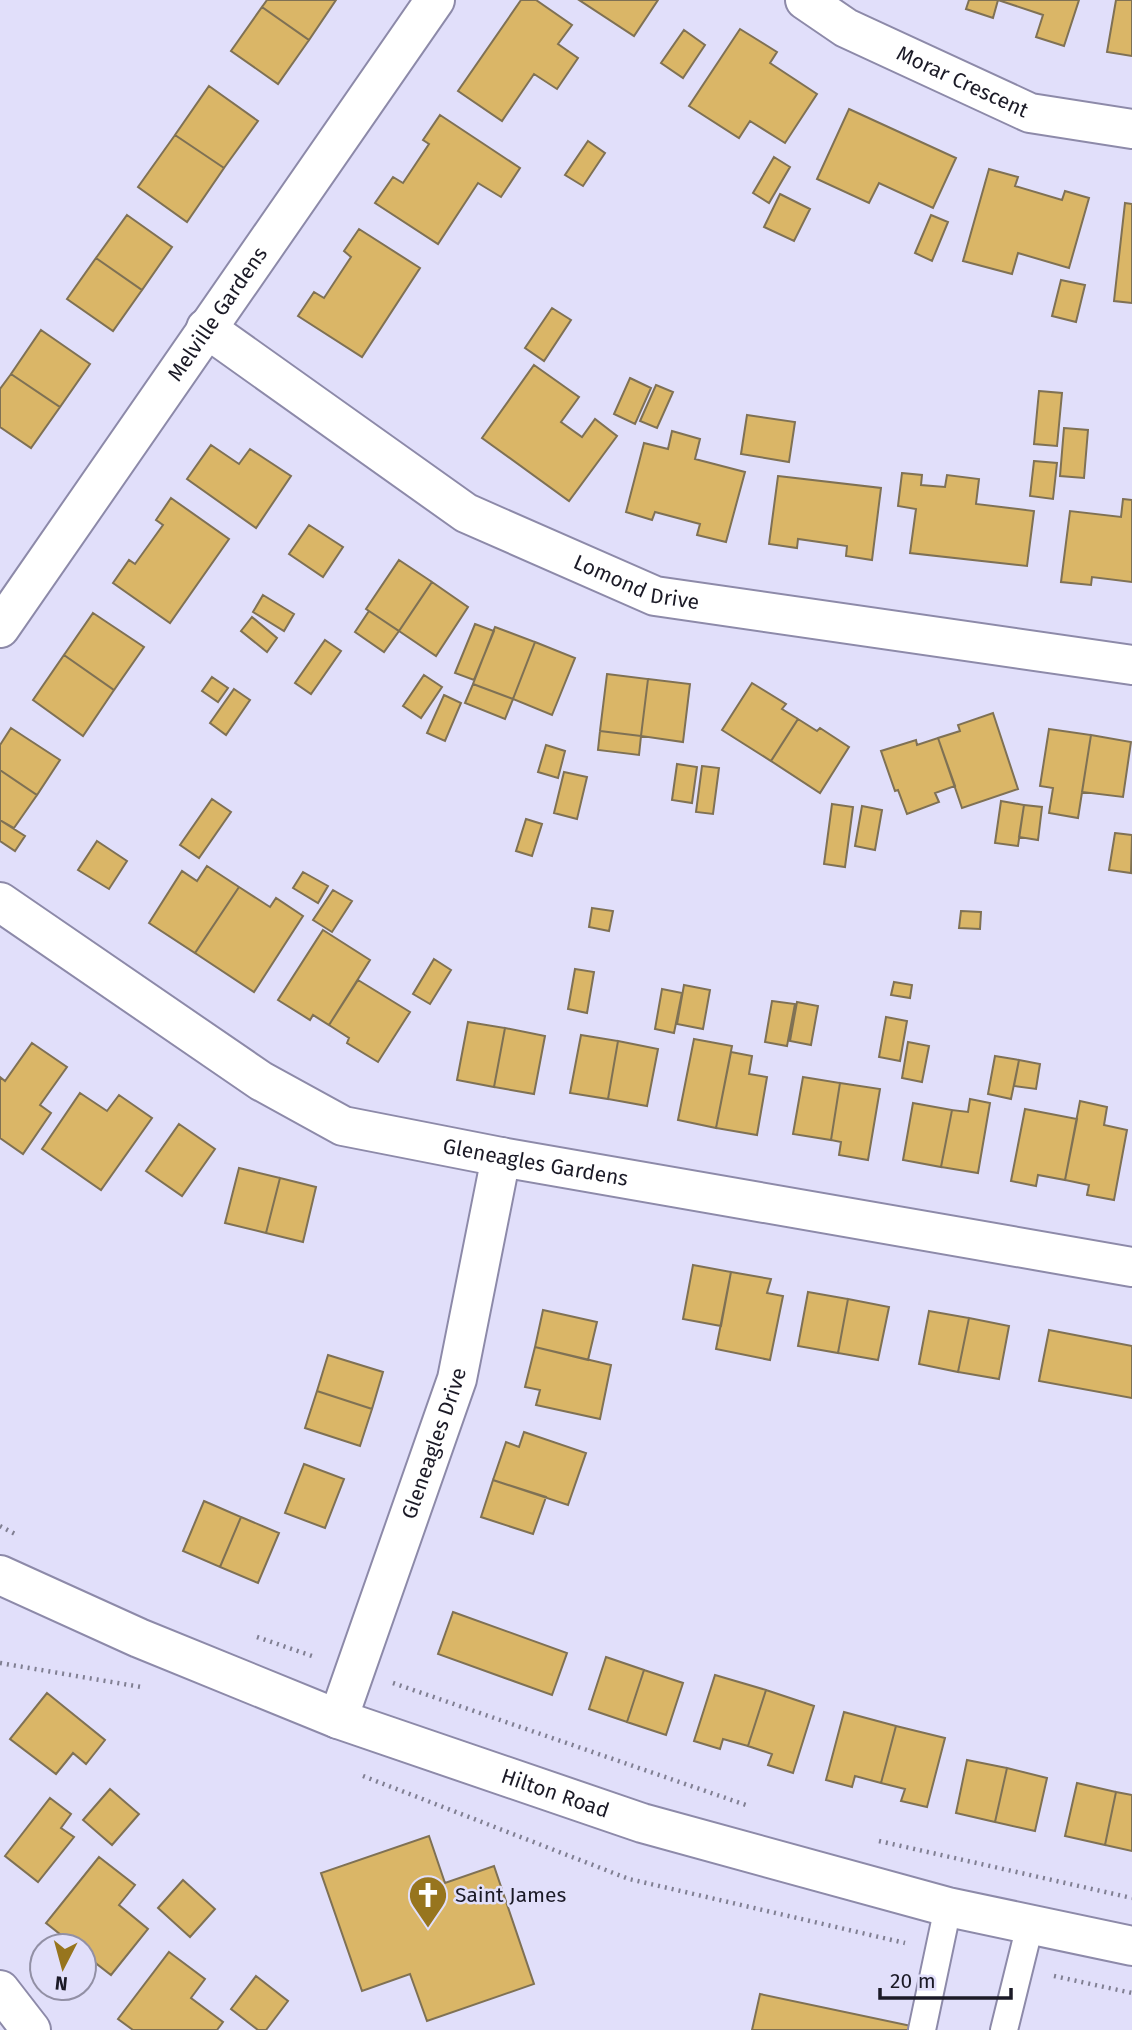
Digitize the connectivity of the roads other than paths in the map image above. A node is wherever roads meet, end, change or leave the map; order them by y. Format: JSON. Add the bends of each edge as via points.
{"nodes":[{"id":1,"x":435,"y":0,"type":"edge"},
{"id":2,"x":805,"y":0,"type":"edge"},
{"id":3,"x":1132,"y":129,"type":"edge"},
{"id":4,"x":206,"y":328,"type":"junction"},
{"id":5,"x":0,"y":628,"type":"edge"},
{"id":6,"x":1132,"y":665,"type":"edge"},
{"id":7,"x":0,"y":902,"type":"edge"},
{"id":8,"x":501,"y":1157,"type":"junction"},
{"id":9,"x":1132,"y":1267,"type":"edge"},
{"id":10,"x":0,"y":1575,"type":"edge"},
{"id":11,"x":338,"y":1719,"type":"junction"},
{"id":12,"x":947,"y":1907,"type":"junction"},
{"id":13,"x":1030,"y":1925,"type":"junction"},
{"id":14,"x":1132,"y":1946,"type":"edge"},
{"id":15,"x":0,"y":1990,"type":"edge"},
{"id":16,"x":31,"y":2030,"type":"edge"},
{"id":17,"x":922,"y":2030,"type":"edge"},
{"id":18,"x":1004,"y":2030,"type":"edge"}],
"edges":[{"from":1,"to":4,"type":"street","name":"Melville Gardens"},
{"from":2,"to":3,"type":"street","name":"Morar Crescent","via":[[846,28],[1031,113]]},
{"from":4,"to":5,"type":"street","name":"Melville Gardens"},
{"from":4,"to":6,"type":"street","name":"Lomond Drive","via":[[466,513],[655,596]]},
{"from":7,"to":8,"type":"street","name":"Gleneagles Gardens","via":[[261,1081],[343,1126]]},
{"from":8,"to":9,"type":"street","name":"Gleneagles Gardens"},
{"from":8,"to":11,"type":"street","name":"Gleneagles Drive","via":[[457,1379]]},
{"from":10,"to":11,"type":"street","name":"Hilton Road"},
{"from":11,"to":12,"type":"street","name":"Hilton Road","via":[[642,1823]]},
{"from":12,"to":13,"type":"street","name":"Hilton Road"},
{"from":12,"to":17,"type":"lane"},
{"from":13,"to":14,"type":"street","name":"Hilton Road"},
{"from":13,"to":18,"type":"lane"},
{"from":15,"to":16,"type":"street"}]}
